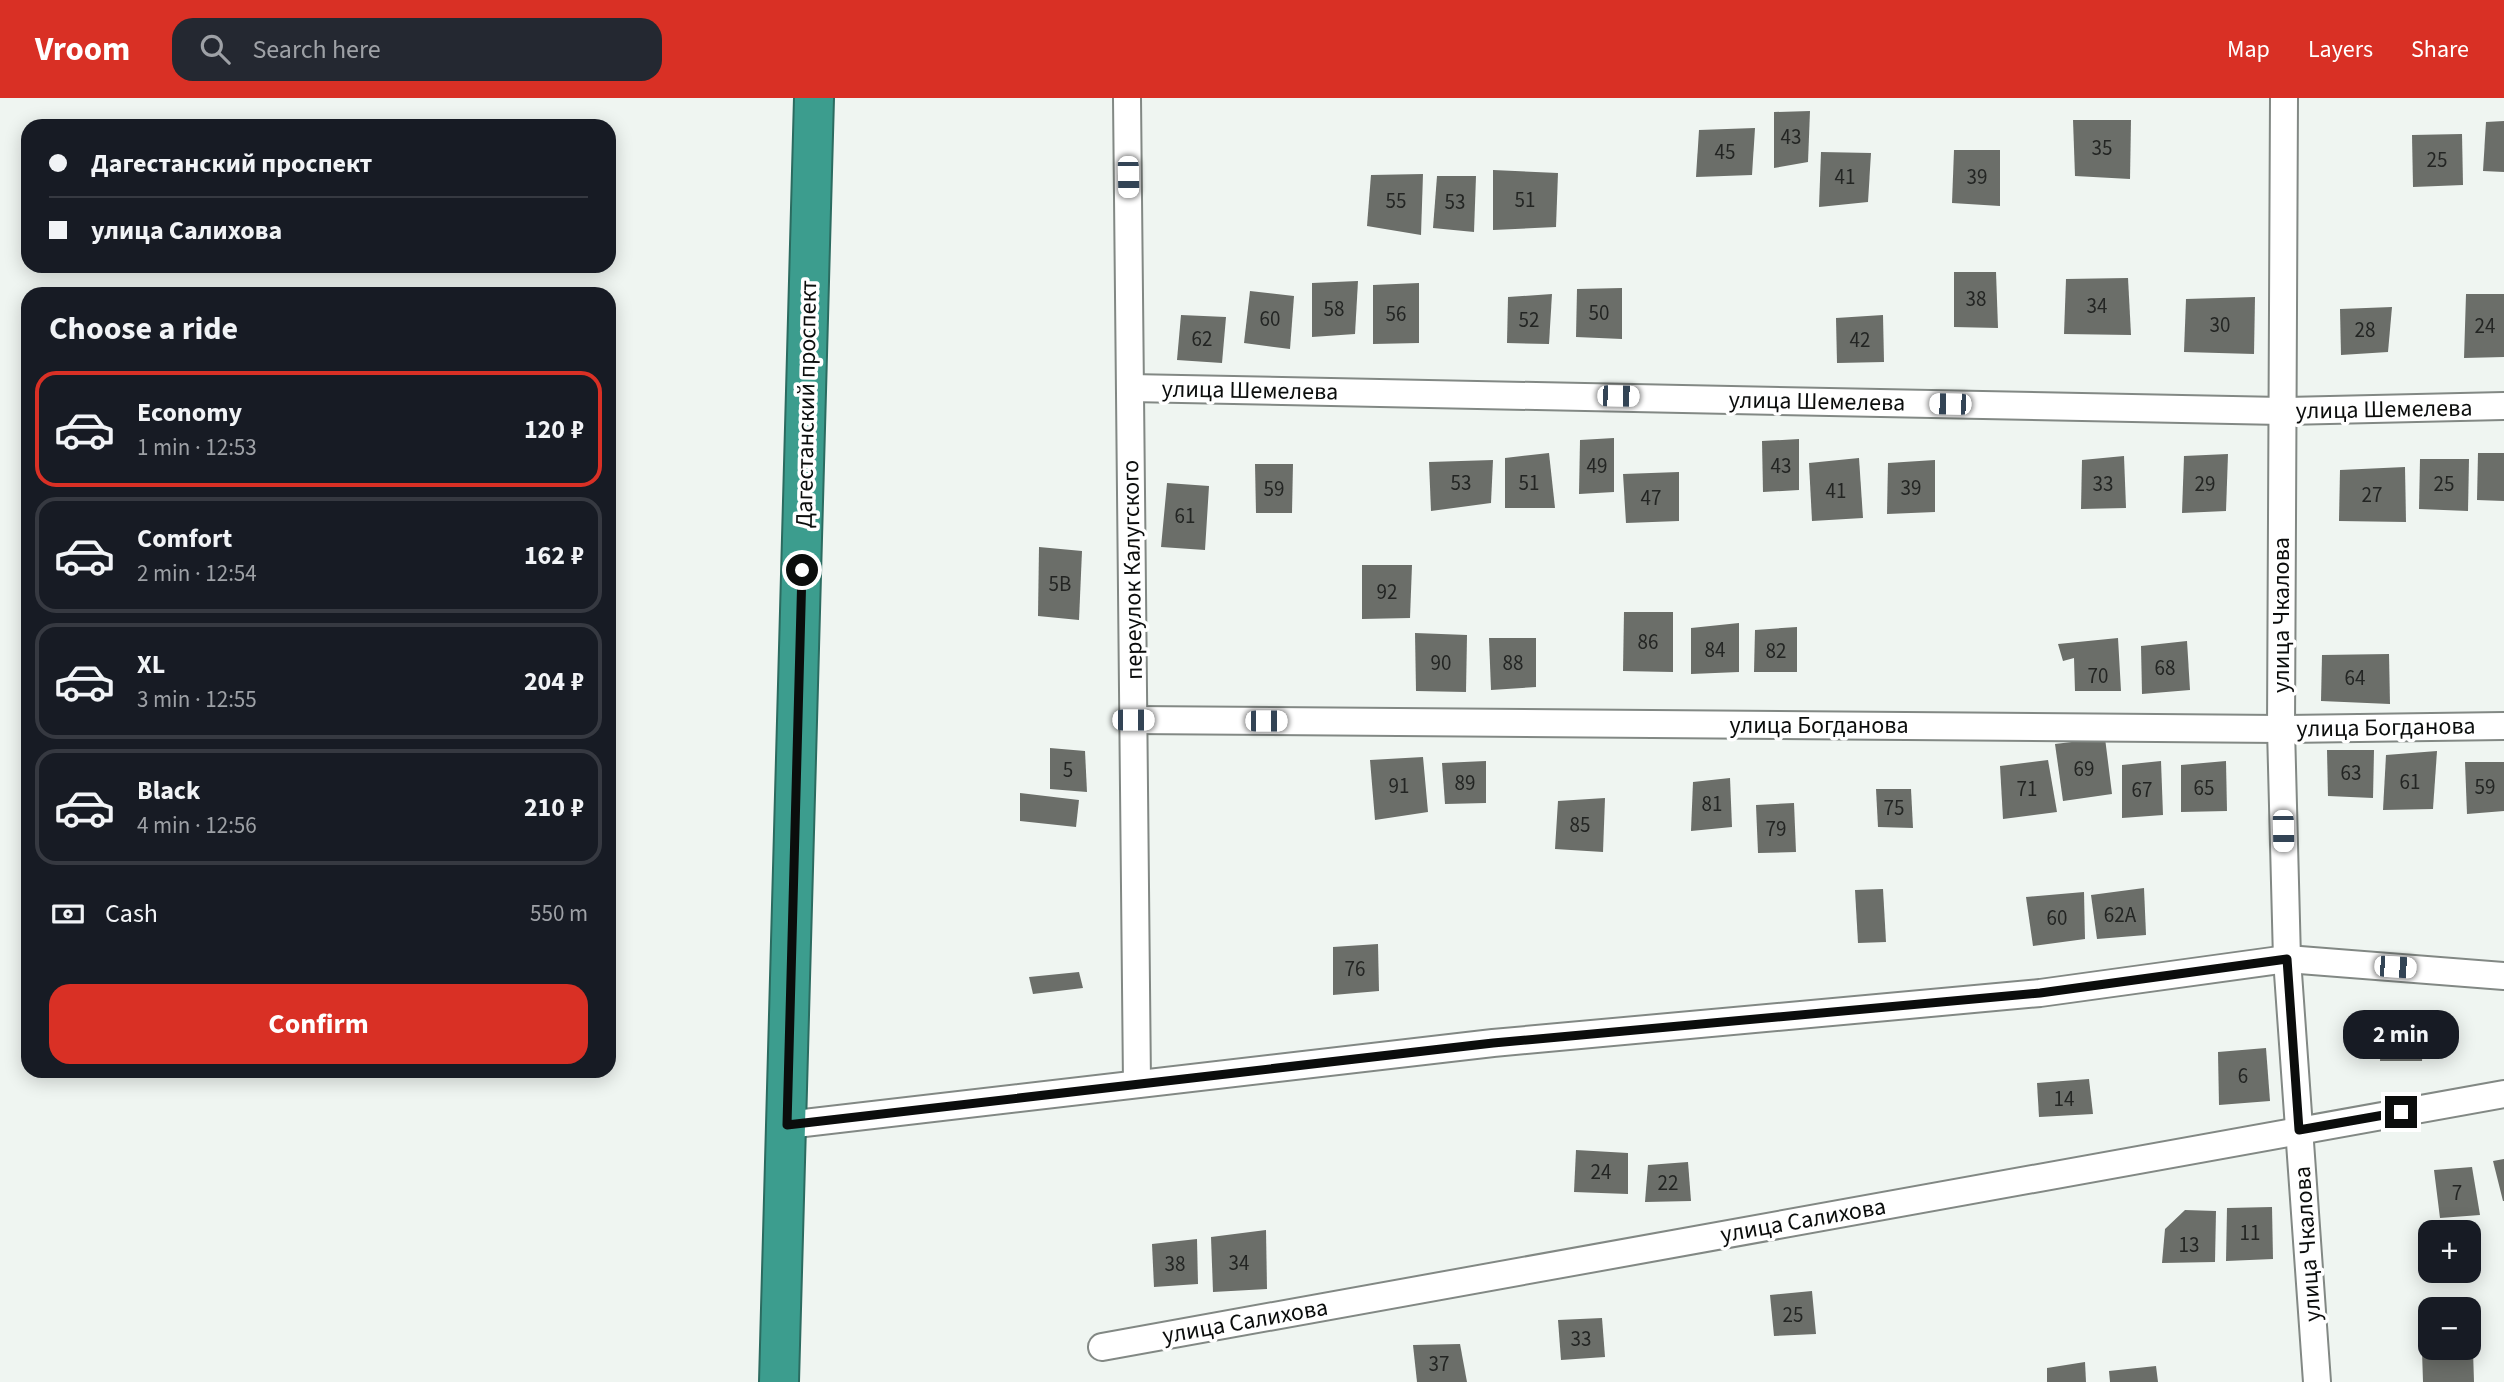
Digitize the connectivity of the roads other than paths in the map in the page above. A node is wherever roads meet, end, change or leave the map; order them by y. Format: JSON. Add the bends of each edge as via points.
{"nodes":[{"id":1,"x":814,"y":98,"type":"edge"},
{"id":2,"x":1127,"y":98,"type":"edge"},
{"id":3,"x":2284,"y":98,"type":"edge"},
{"id":4,"x":1130,"y":388,"type":"junction"},
{"id":5,"x":2504,"y":406,"type":"edge"},
{"id":6,"x":2282,"y":411,"type":"junction"},
{"id":7,"x":1133,"y":720,"type":"junction"},
{"id":8,"x":2504,"y":726,"type":"edge"},
{"id":9,"x":2281,"y":729,"type":"junction"},
{"id":10,"x":2287,"y":959,"type":"junction"},
{"id":11,"x":2504,"y":976,"type":"edge"},
{"id":12,"x":1137,"y":1084,"type":"junction"},
{"id":13,"x":2504,"y":1094,"type":"edge"},
{"id":14,"x":787,"y":1125,"type":"junction"},
{"id":15,"x":2299,"y":1130,"type":"junction"},
{"id":16,"x":1102,"y":1347,"type":"dead end"},
{"id":17,"x":779,"y":1382,"type":"edge"},
{"id":18,"x":2317,"y":1382,"type":"edge"}],
"edges":[{"from":1,"to":14,"type":"highway","name":"Дагестанский проспект"},
{"from":2,"to":4,"type":"street","name":"переулок Калугского"},
{"from":3,"to":6,"type":"street","name":"улица Чкалова"},
{"from":4,"to":6,"type":"street","name":"улица Шемелева"},
{"from":4,"to":7,"type":"street","name":"переулок Калугского"},
{"from":5,"to":6,"type":"street","name":"улица Шемелева"},
{"from":6,"to":9,"type":"street","name":"улица Чкалова"},
{"from":7,"to":9,"type":"street","name":"улица Богданова"},
{"from":7,"to":12,"type":"street","name":"переулок Калугского"},
{"from":8,"to":9,"type":"street","name":"улица Богданова"},
{"from":9,"to":10,"type":"street","name":"улица Чкалова"},
{"from":10,"to":11,"type":"street"},
{"from":10,"to":12,"type":"street","via":[[2040,993],[1506,1042]]},
{"from":10,"to":15,"type":"street","name":"улица Чкалова"},
{"from":12,"to":14,"type":"street"},
{"from":13,"to":15,"type":"street","name":"улица Салихова"},
{"from":14,"to":17,"type":"highway","name":"Дагестанский проспект"},
{"from":15,"to":16,"type":"street","name":"улица Салихова"},
{"from":15,"to":18,"type":"street","name":"улица Чкалова"}]}
